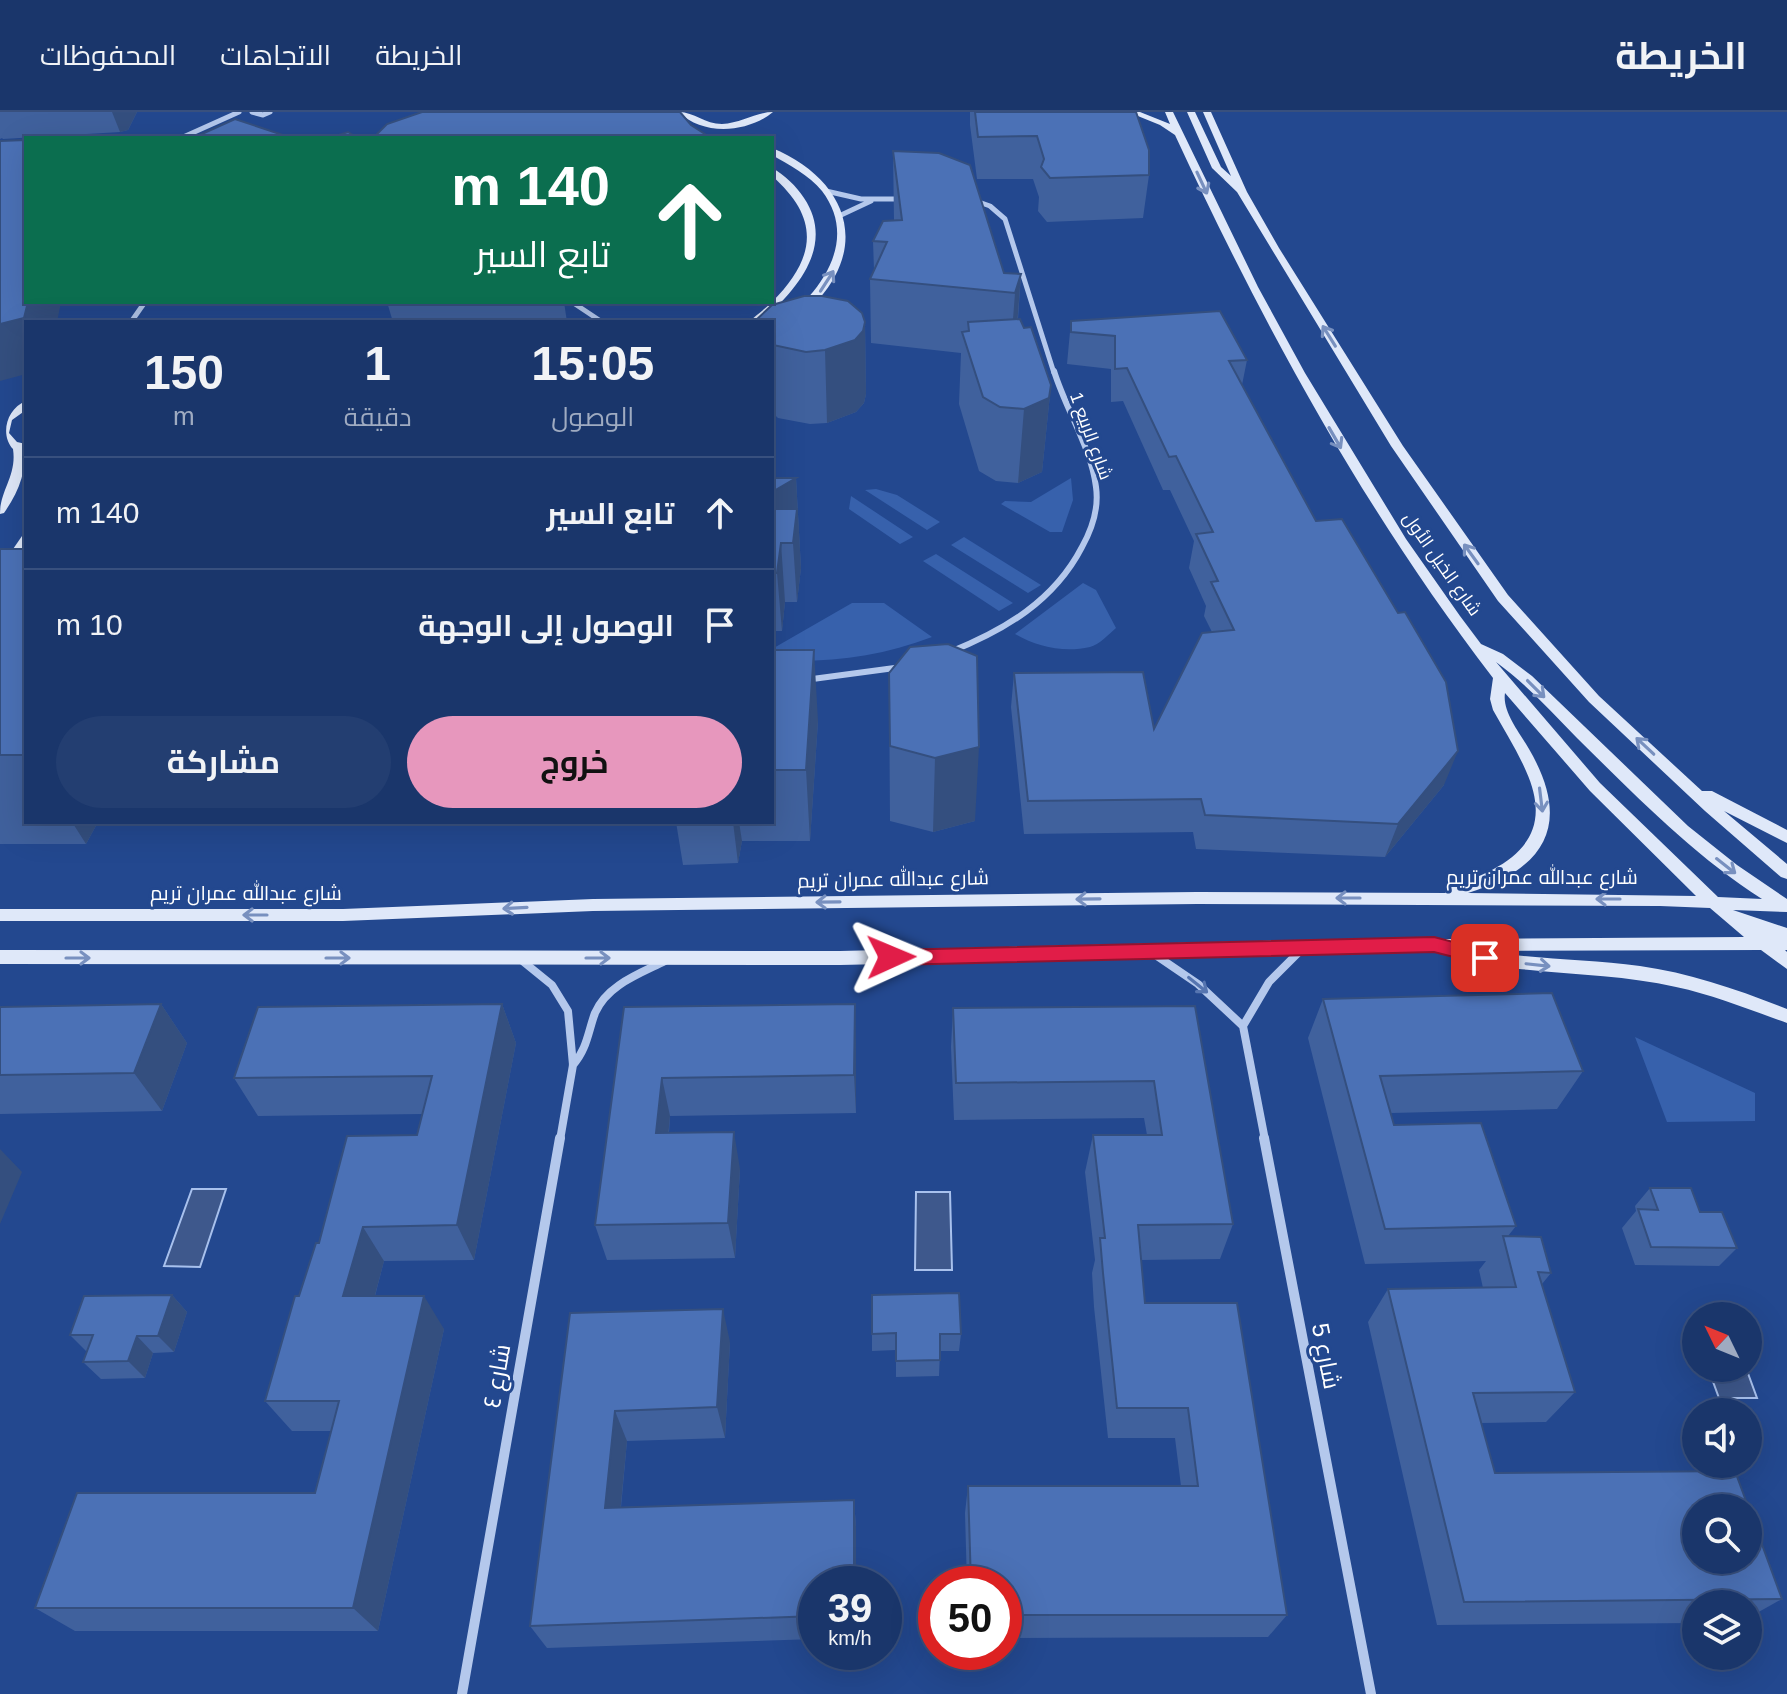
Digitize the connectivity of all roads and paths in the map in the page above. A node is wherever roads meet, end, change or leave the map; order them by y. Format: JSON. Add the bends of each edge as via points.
{"nodes":[{"id":1,"x":239,"y":112,"type":"edge"},
{"id":2,"x":252,"y":112,"type":"edge"},
{"id":3,"x":270,"y":112,"type":"edge"},
{"id":4,"x":683,"y":112,"type":"edge"},
{"id":5,"x":769,"y":112,"type":"edge"},
{"id":6,"x":782,"y":112,"type":"edge"},
{"id":7,"x":1132,"y":112,"type":"edge"},
{"id":8,"x":1169,"y":112,"type":"edge"},
{"id":9,"x":1207,"y":112,"type":"edge"},
{"id":10,"x":1190,"y":113,"type":"edge"},
{"id":11,"x":754,"y":120,"type":"junction"},
{"id":12,"x":703,"y":123,"type":"junction"},
{"id":13,"x":1178,"y":133,"type":"junction"},
{"id":14,"x":756,"y":134,"type":"dead end"},
{"id":15,"x":185,"y":136,"type":"edge"},
{"id":16,"x":724,"y":136,"type":"edge"},
{"id":17,"x":774,"y":152,"type":"edge"},
{"id":18,"x":774,"y":173,"type":"edge"},
{"id":19,"x":826,"y":191,"type":"junction"},
{"id":20,"x":1242,"y":192,"type":"junction"},
{"id":21,"x":917,"y":198,"type":"edge"},
{"id":22,"x":967,"y":199,"type":"edge"},
{"id":23,"x":873,"y":200,"type":"junction"},
{"id":24,"x":839,"y":216,"type":"junction"},
{"id":25,"x":575,"y":304,"type":"edge"},
{"id":26,"x":774,"y":304,"type":"edge"},
{"id":27,"x":774,"y":304,"type":"edge"},
{"id":28,"x":599,"y":320,"type":"edge"},
{"id":29,"x":756,"y":320,"type":"edge"},
{"id":30,"x":774,"y":333,"type":"edge"},
{"id":31,"x":24,"y":404,"type":"edge"},
{"id":32,"x":24,"y":404,"type":"edge"},
{"id":33,"x":0,"y":413,"type":"edge"},
{"id":34,"x":15,"y":446,"type":"edge"},
{"id":35,"x":0,"y":510,"type":"edge"},
{"id":36,"x":24,"y":542,"type":"edge"},
{"id":37,"x":0,"y":578,"type":"edge"},
{"id":38,"x":1474,"y":644,"type":"junction"},
{"id":39,"x":941,"y":655,"type":"edge"},
{"id":40,"x":913,"y":664,"type":"edge"},
{"id":41,"x":1500,"y":677,"type":"junction"},
{"id":42,"x":793,"y":680,"type":"edge"},
{"id":43,"x":1674,"y":773,"type":"junction"},
{"id":44,"x":1787,"y":837,"type":"edge"},
{"id":45,"x":1787,"y":873,"type":"edge"},
{"id":46,"x":1429,"y":898,"type":"junction"},
{"id":47,"x":1787,"y":906,"type":"edge"},
{"id":48,"x":1721,"y":908,"type":"junction"},
{"id":49,"x":0,"y":915,"type":"edge"},
{"id":50,"x":1787,"y":935,"type":"edge"},
{"id":51,"x":1764,"y":942,"type":"junction"},
{"id":52,"x":1787,"y":944,"type":"edge"},
{"id":53,"x":1434,"y":945,"type":"junction"},
{"id":54,"x":1305,"y":946,"type":"junction"},
{"id":55,"x":1148,"y":950,"type":"junction"},
{"id":56,"x":0,"y":957,"type":"edge"},
{"id":57,"x":671,"y":958,"type":"junction"},
{"id":58,"x":520,"y":959,"type":"junction"},
{"id":59,"x":1787,"y":962,"type":"edge"},
{"id":60,"x":1787,"y":1016,"type":"edge"},
{"id":61,"x":1243,"y":1026,"type":"junction"},
{"id":62,"x":573,"y":1065,"type":"junction"},
{"id":63,"x":462,"y":1694,"type":"edge"},
{"id":64,"x":1371,"y":1694,"type":"edge"}],
"edges":[{"from":1,"to":15,"type":"street"},
{"from":2,"to":3,"type":"street"},
{"from":4,"to":12,"type":"main road"},
{"from":5,"to":6,"type":"main road"},
{"from":5,"to":11,"type":"main road"},
{"from":7,"to":13,"type":"main road"},
{"from":8,"to":13,"type":"main road","name":"شارع الخيل الأول"},
{"from":9,"to":20,"type":"main road","name":"شارع الخيل الأول"},
{"from":10,"to":20,"type":"main road","via":[[1217,168]]},
{"from":11,"to":12,"type":"main road"},
{"from":11,"to":14,"type":"main road"},
{"from":12,"to":16,"type":"main road"},
{"from":13,"to":38,"type":"main road","name":"شارع الخيل الأول","one_way":true,"via":[[1233,249],[1338,443]]},
{"from":17,"to":19,"type":"main road"},
{"from":18,"to":26,"type":"main road","via":[[791,187],[810,215],[813,230],[806,267]]},
{"from":19,"to":23,"type":"street"},
{"from":19,"to":24,"type":"main road"},
{"from":43,"to":20,"type":"main road","name":"شارع الخيل الأول","one_way":true,"via":[[1545,647],[1468,551],[1397,446]]},
{"from":21,"to":23,"type":"street"},
{"from":22,"to":39,"type":"street","name":"شارع الربيع 1","via":[[990,206],[1005,219],[1097,500],[1080,553],[1051,593],[997,631]]},
{"from":23,"to":24,"type":"street"},
{"from":30,"to":24,"type":"main road","one_way":true,"via":[[805,309],[835,269],[844,230]]},
{"from":25,"to":28,"type":"street"},
{"from":27,"to":29,"type":"main road"},
{"from":31,"to":33,"type":"main road"},
{"from":32,"to":34,"type":"main road","via":[[4,426],[3,433]]},
{"from":34,"to":35,"type":"main road","via":[[22,461],[19,477]]},
{"from":36,"to":37,"type":"main road"},
{"from":38,"to":41,"type":"main road","name":"شارع الخيل الأول"},
{"from":38,"to":47,"type":"main road","one_way":true,"via":[[1517,670],[1723,864]]},
{"from":40,"to":42,"type":"street"},
{"from":41,"to":46,"type":"main road","one_way":true,"via":[[1500,710],[1539,782],[1542,828],[1531,850],[1511,869],[1483,884]]},
{"from":41,"to":48,"type":"main road","name":"شارع الخيل الأول","via":[[1579,770]]},
{"from":43,"to":44,"type":"main road"},
{"from":43,"to":45,"type":"main road","name":"شارع الخيل الأول"},
{"from":48,"to":46,"type":"main road","name":"شارع عبدالله عمران تريم","one_way":true,"via":[[1660,900]]},
{"from":46,"to":49,"type":"main road","name":"شارع عبدالله عمران تريم","one_way":true,"via":[[593,905],[343,915]]},
{"from":47,"to":48,"type":"main road"},
{"from":48,"to":50,"type":"main road"},
{"from":48,"to":51,"type":"main road","name":"شارع الخيل الأول"},
{"from":51,"to":52,"type":"main road"},
{"from":51,"to":53,"type":"main road"},
{"from":51,"to":59,"type":"main road","name":"شارع الخيل الأول"},
{"from":53,"to":54,"type":"main road"},
{"from":53,"to":60,"type":"main road","one_way":true,"via":[[1511,962],[1687,982]]},
{"from":54,"to":55,"type":"main road"},
{"from":54,"to":61,"type":"street","via":[[1269,982]]},
{"from":55,"to":57,"type":"main road"},
{"from":55,"to":61,"type":"street","one_way":true,"via":[[1198,984]]},
{"from":56,"to":58,"type":"main road","one_way":true},
{"from":58,"to":57,"type":"main road","one_way":true},
{"from":57,"to":62,"type":"street","name":"شارع ٤","via":[[626,981],[602,1001],[588,1046]]},
{"from":58,"to":62,"type":"street","name":"شارع ٤","via":[[565,1003]]},
{"from":61,"to":64,"type":"street","name":"شارع 5"},
{"from":62,"to":63,"type":"street","name":"شارع ٤"}]}
